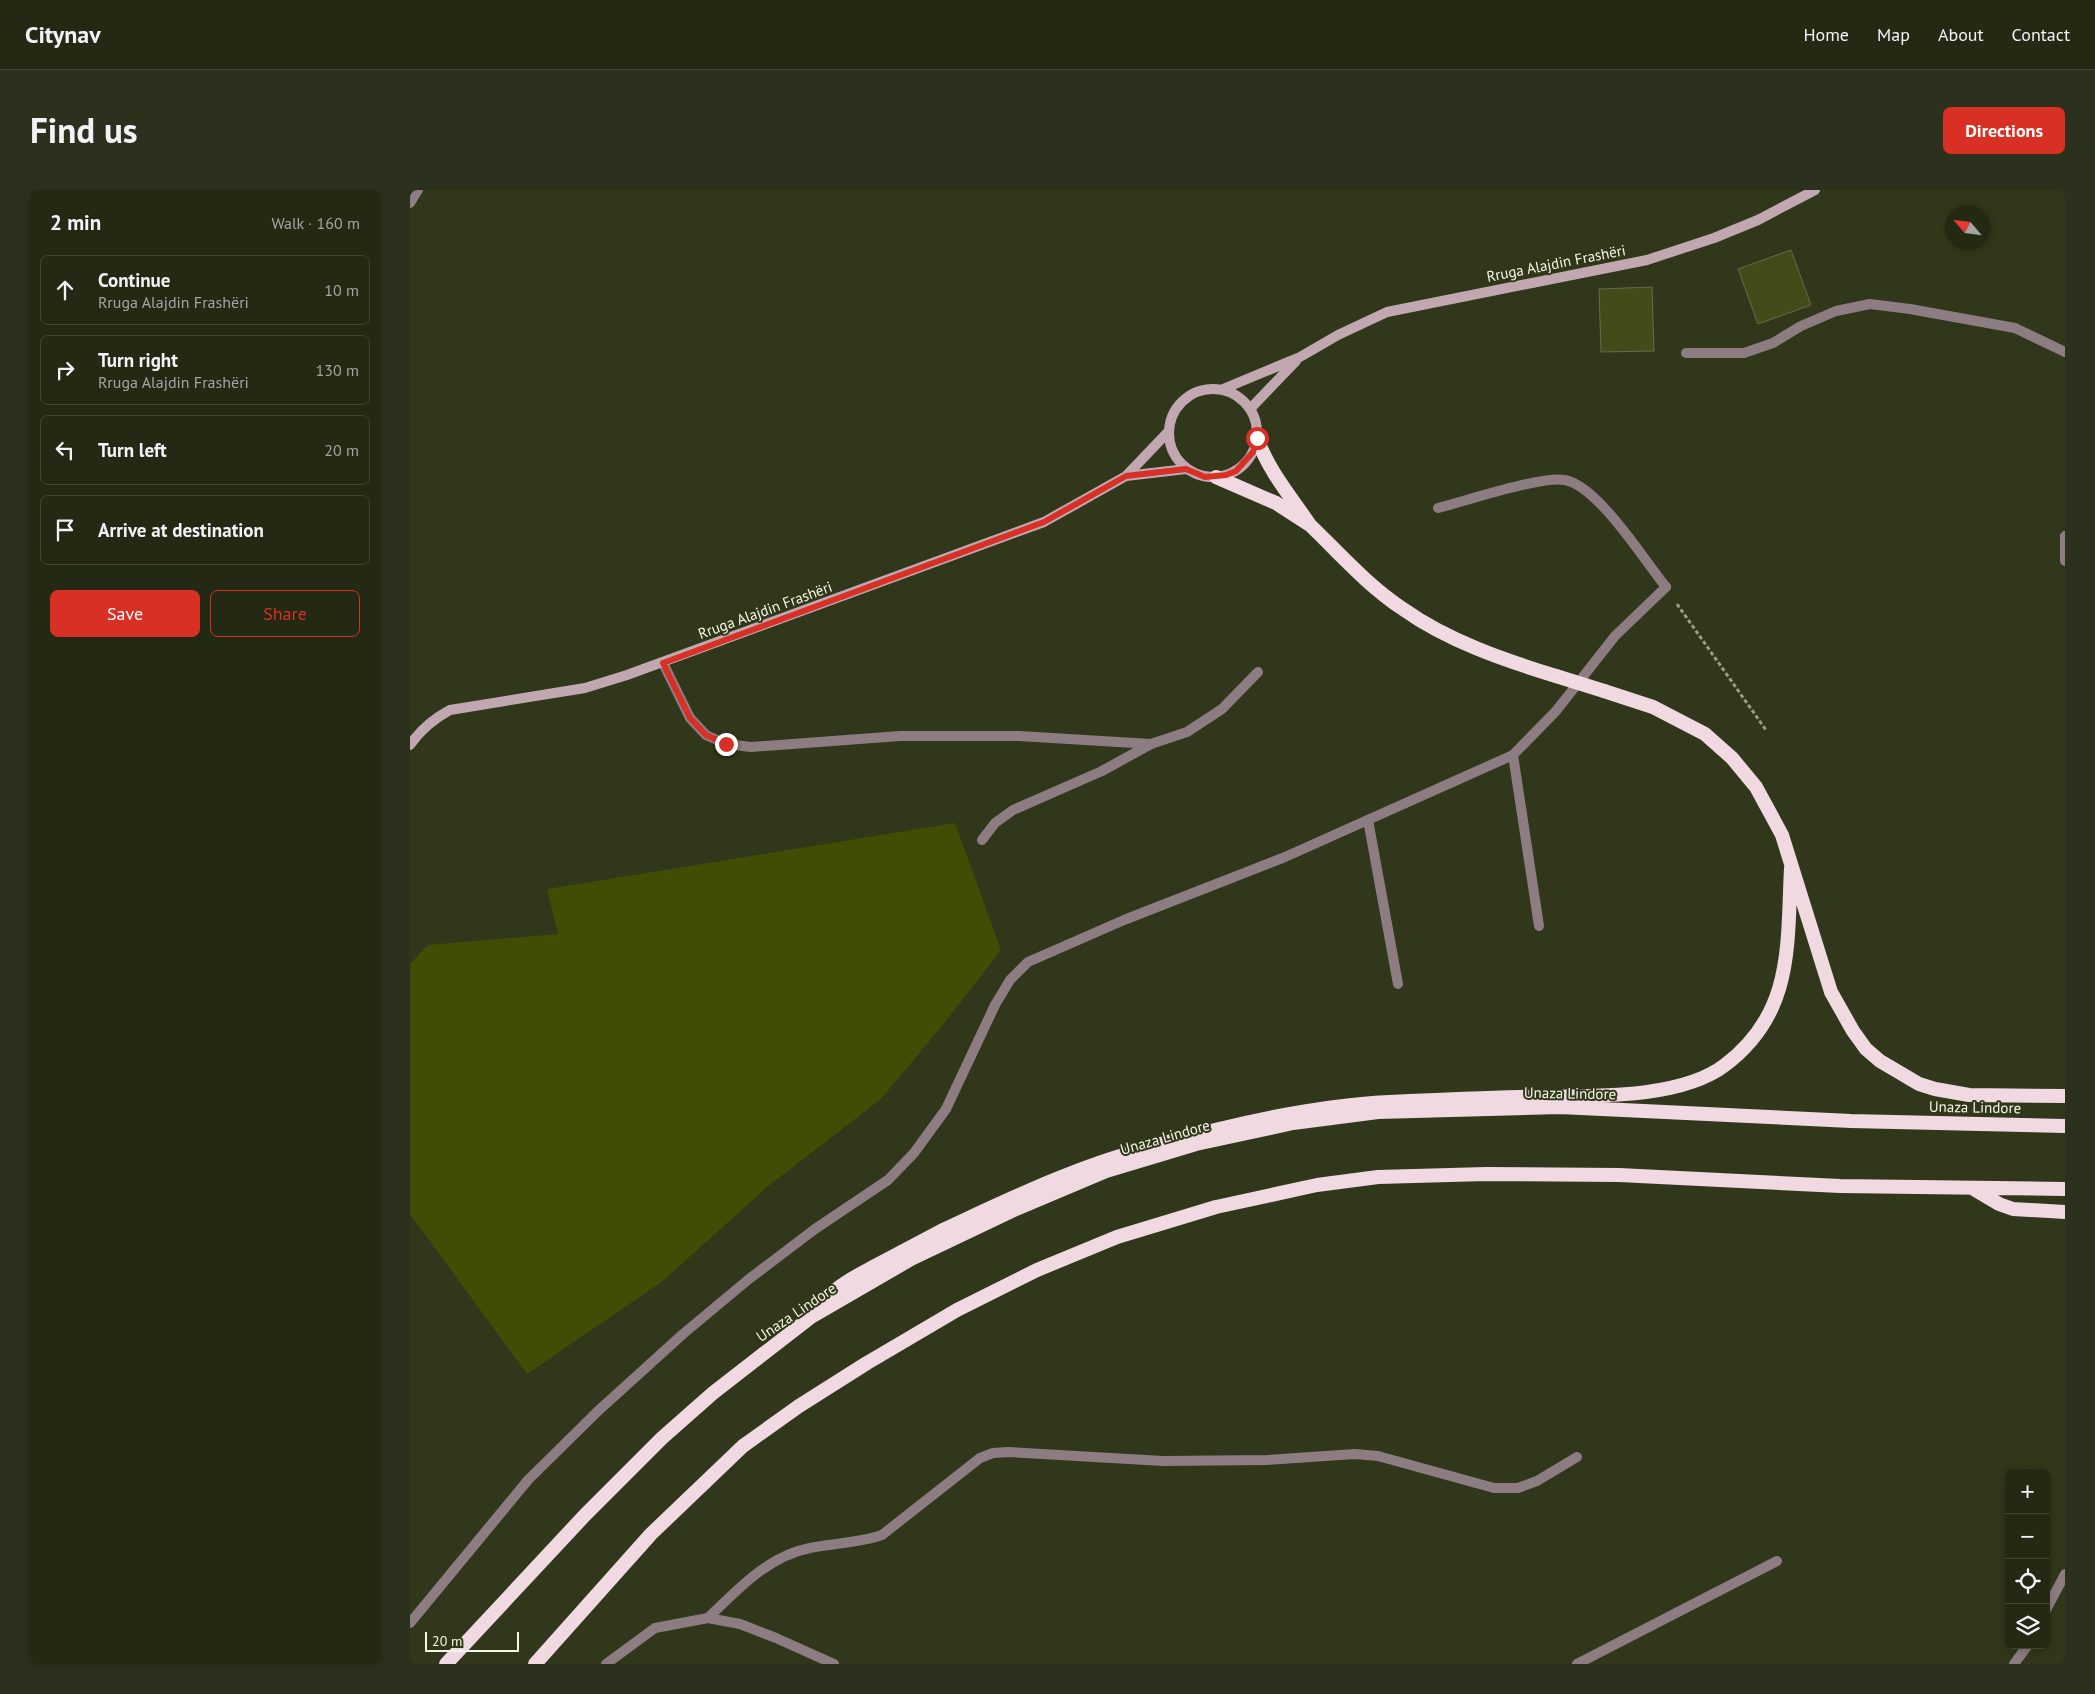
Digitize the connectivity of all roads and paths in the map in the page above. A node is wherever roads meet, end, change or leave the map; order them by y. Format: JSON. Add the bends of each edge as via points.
{"nodes":[{"id":1,"x":418,"y":190,"type":"edge"},
{"id":2,"x":1815,"y":190,"type":"edge"},
{"id":3,"x":410,"y":203,"type":"edge"},
{"id":4,"x":2065,"y":352,"type":"edge"},
{"id":5,"x":1686,"y":353,"type":"dead end"},
{"id":6,"x":1300,"y":357,"type":"junction"},
{"id":7,"x":1223,"y":390,"type":"junction"},
{"id":8,"x":1250,"y":409,"type":"junction"},
{"id":9,"x":1168,"y":432,"type":"junction"},
{"id":10,"x":1257,"y":438,"type":"junction"},
{"id":11,"x":1186,"y":469,"type":"junction"},
{"id":12,"x":1126,"y":476,"type":"junction"},
{"id":13,"x":1216,"y":477,"type":"junction"},
{"id":14,"x":1438,"y":508,"type":"dead end"},
{"id":15,"x":1310,"y":525,"type":"junction"},
{"id":16,"x":2065,"y":536,"type":"edge"},
{"id":17,"x":2065,"y":562,"type":"edge"},
{"id":18,"x":1666,"y":587,"type":"junction"},
{"id":19,"x":663,"y":663,"type":"junction"},
{"id":20,"x":1258,"y":672,"type":"dead end"},
{"id":21,"x":1766,"y":730,"type":"dead end"},
{"id":22,"x":410,"y":744,"type":"edge"},
{"id":23,"x":1151,"y":744,"type":"junction"},
{"id":24,"x":1512,"y":755,"type":"junction"},
{"id":25,"x":1368,"y":820,"type":"junction"},
{"id":26,"x":982,"y":840,"type":"dead end"},
{"id":27,"x":1791,"y":868,"type":"junction"},
{"id":28,"x":1539,"y":926,"type":"dead end"},
{"id":29,"x":1398,"y":984,"type":"dead end"},
{"id":30,"x":2065,"y":1096,"type":"edge"},
{"id":31,"x":2065,"y":1126,"type":"edge"},
{"id":32,"x":1972,"y":1187,"type":"junction"},
{"id":33,"x":2065,"y":1189,"type":"edge"},
{"id":34,"x":2065,"y":1212,"type":"edge"},
{"id":35,"x":810,"y":1318,"type":"junction"},
{"id":36,"x":1577,"y":1456,"type":"dead end"},
{"id":37,"x":1777,"y":1561,"type":"dead end"},
{"id":38,"x":2065,"y":1574,"type":"edge"},
{"id":39,"x":2049,"y":1604,"type":"edge"},
{"id":40,"x":708,"y":1618,"type":"junction"},
{"id":41,"x":410,"y":1623,"type":"edge"},
{"id":42,"x":2025,"y":1649,"type":"edge"},
{"id":43,"x":446,"y":1664,"type":"edge"},
{"id":44,"x":535,"y":1664,"type":"edge"},
{"id":45,"x":606,"y":1664,"type":"edge"},
{"id":46,"x":834,"y":1664,"type":"edge"},
{"id":47,"x":1577,"y":1664,"type":"edge"},
{"id":48,"x":2014,"y":1664,"type":"edge"}],
"edges":[{"from":1,"to":3,"type":"street"},
{"from":2,"to":6,"type":"main road","name":"Rruga Alajdin Frashëri","via":[[1758,220],[1647,260],[1386,312]]},
{"from":4,"to":5,"type":"street","via":[[2015,328],[1870,304],[1836,311],[1801,326],[1774,343],[1744,353]]},
{"from":6,"to":7,"type":"main road","name":"Rruga Alajdin Frashëri"},
{"from":6,"to":8,"type":"main road","name":"Rruga Alajdin Frashëri"},
{"from":7,"to":8,"type":"main road","via":[[1243,400]]},
{"from":7,"to":9,"type":"main road","name":"Rruga Alajdin Frashëri","via":[[1210,389],[1186,398],[1177,407]]},
{"from":8,"to":10,"type":"main road","via":[[1256,423]]},
{"from":9,"to":11,"type":"main road","via":[[1173,452]]},
{"from":9,"to":12,"type":"main road","name":"Rruga Alajdin Frashëri"},
{"from":10,"to":13,"type":"main road","via":[[1253,452],[1236,471]]},
{"from":10,"to":15,"type":"highway","via":[[1278,479]]},
{"from":11,"to":12,"type":"main road","name":"Rruga Alajdin Frashëri"},
{"from":11,"to":13,"type":"main road","name":"Rruga Alajdin Frashëri","via":[[1205,477]]},
{"from":12,"to":19,"type":"main road","name":"Rruga Alajdin Frashëri","via":[[1044,522]]},
{"from":13,"to":15,"type":"highway","via":[[1276,503]]},
{"from":14,"to":18,"type":"street","via":[[1538,482],[1565,480],[1585,489],[1605,508]]},
{"from":15,"to":27,"type":"highway","bridge":true,"via":[[1369,582],[1422,621],[1500,658],[1654,707],[1705,734],[1756,787],[1782,835]]},
{"from":16,"to":17,"type":"street"},
{"from":18,"to":21,"type":"path"},
{"from":18,"to":24,"type":"street","via":[[1615,636],[1556,711]]},
{"from":19,"to":22,"type":"main road","name":"Rruga Alajdin Frashëri","via":[[585,688],[450,710],[424,727]]},
{"from":19,"to":23,"type":"street","via":[[690,718],[706,735],[726,744],[751,747],[900,736],[1019,736]]},
{"from":20,"to":23,"type":"street","via":[[1222,709],[1187,732]]},
{"from":23,"to":26,"type":"street","via":[[1102,771],[1013,810],[994,823]]},
{"from":24,"to":25,"type":"street"},
{"from":24,"to":28,"type":"street"},
{"from":25,"to":29,"type":"street"},
{"from":25,"to":41,"type":"street","via":[[1028,962],[1010,980],[995,1005],[946,1109],[914,1153],[888,1180],[815,1229],[742,1285],[598,1411],[528,1480]]},
{"from":27,"to":30,"type":"highway","via":[[1831,992],[1853,1031],[1880,1061],[1919,1084],[1935,1089],[1969,1095]]},
{"from":27,"to":35,"type":"highway","via":[[1786,960],[1772,1010],[1759,1033],[1740,1053],[1696,1082],[1609,1094],[1350,1105],[1247,1122],[1138,1149],[1030,1190],[927,1238],[837,1289]]},
{"from":31,"to":35,"type":"highway","name":"Unaza Lindore","via":[[1560,1107],[1378,1112],[1293,1123],[1196,1144],[1106,1171],[1016,1209],[911,1260]]},
{"from":32,"to":33,"type":"highway"},
{"from":32,"to":34,"type":"highway","via":[[1999,1204],[2013,1208]]},
{"from":32,"to":44,"type":"highway","via":[[1840,1186],[1619,1175],[1378,1177],[1317,1185],[1216,1207],[1117,1237],[1037,1270],[957,1310],[867,1363],[744,1446],[652,1534]]},
{"from":35,"to":43,"type":"highway","name":"Unaza Lindore","via":[[662,1438]]},
{"from":36,"to":40,"type":"street","via":[[1537,1481],[1518,1488],[1494,1488],[1378,1456],[1355,1454],[1267,1460],[1163,1461],[993,1453],[980,1458],[882,1535],[808,1548],[785,1556],[743,1584]]},
{"from":37,"to":47,"type":"street"},
{"from":38,"to":39,"type":"street"},
{"from":40,"to":45,"type":"street","via":[[655,1628]]},
{"from":40,"to":46,"type":"street","via":[[740,1624]]},
{"from":42,"to":48,"type":"street"}]}
